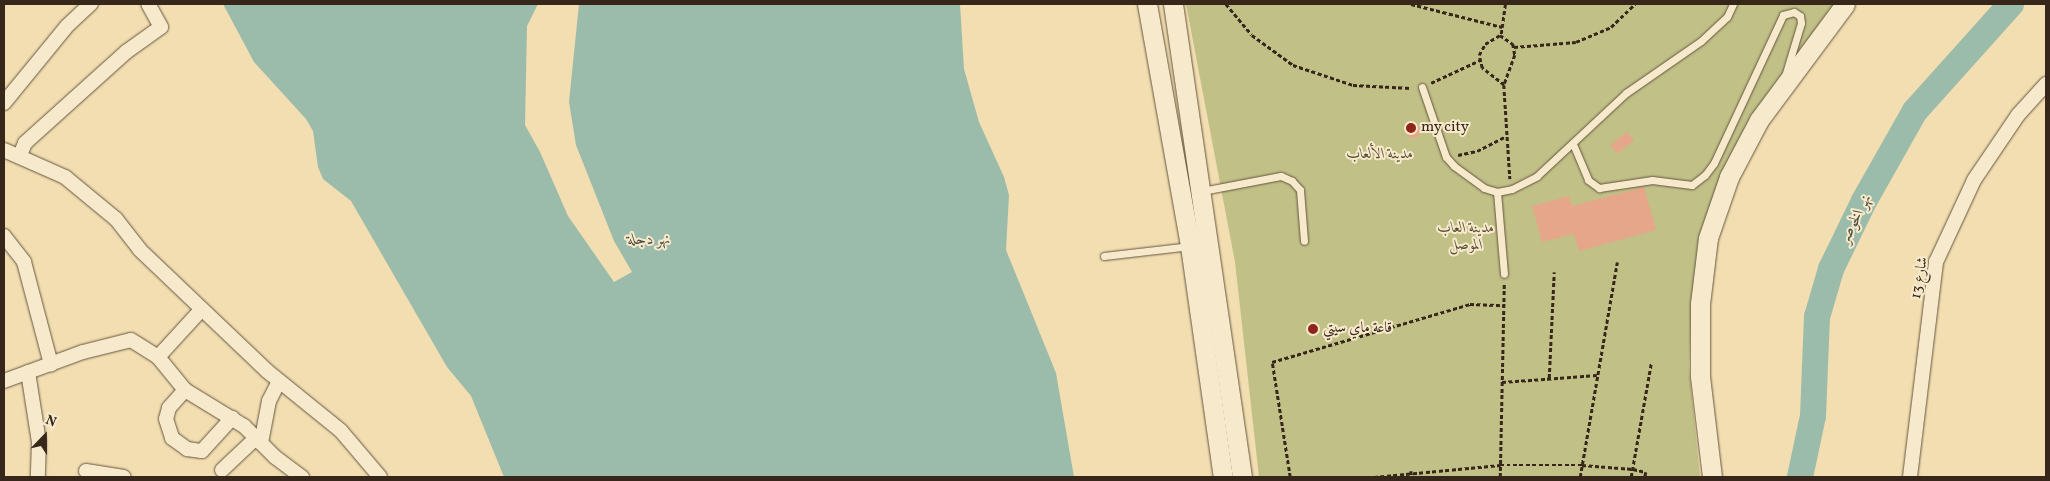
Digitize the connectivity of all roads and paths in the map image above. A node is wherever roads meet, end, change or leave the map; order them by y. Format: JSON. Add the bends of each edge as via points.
{"nodes":[{"id":1,"x":91,"y":4,"type":"edge"},
{"id":2,"x":148,"y":4,"type":"edge"},
{"id":3,"x":1147,"y":4,"type":"edge"},
{"id":4,"x":1173,"y":4,"type":"edge"},
{"id":5,"x":1226,"y":4,"type":"edge"},
{"id":6,"x":1411,"y":4,"type":"edge"},
{"id":7,"x":1505,"y":4,"type":"edge"},
{"id":8,"x":1635,"y":4,"type":"edge"},
{"id":9,"x":1733,"y":4,"type":"edge"},
{"id":10,"x":1845,"y":4,"type":"edge"},
{"id":11,"x":1502,"y":26,"type":"junction"},
{"id":12,"x":1500,"y":35,"type":"junction"},
{"id":13,"x":1514,"y":47,"type":"junction"},
{"id":14,"x":1180,"y":52,"type":"junction"},
{"id":15,"x":1157,"y":56,"type":"junction"},
{"id":16,"x":1480,"y":60,"type":"junction"},
{"id":17,"x":1504,"y":84,"type":"junction"},
{"id":18,"x":2046,"y":84,"type":"edge"},
{"id":19,"x":1422,"y":87,"type":"junction"},
{"id":20,"x":1783,"y":87,"type":"junction"},
{"id":21,"x":4,"y":103,"type":"edge"},
{"id":22,"x":1505,"y":137,"type":"junction"},
{"id":23,"x":1573,"y":144,"type":"junction"},
{"id":24,"x":4,"y":150,"type":"edge"},
{"id":25,"x":20,"y":155,"type":"junction"},
{"id":26,"x":1446,"y":157,"type":"junction"},
{"id":27,"x":1512,"y":189,"type":"junction"},
{"id":28,"x":1202,"y":192,"type":"junction"},
{"id":29,"x":1497,"y":192,"type":"junction"},
{"id":30,"x":4,"y":236,"type":"edge"},
{"id":31,"x":1304,"y":241,"type":"dead end"},
{"id":32,"x":1190,"y":246,"type":"junction"},
{"id":33,"x":1104,"y":256,"type":"dead end"},
{"id":34,"x":1617,"y":262,"type":"dead end"},
{"id":35,"x":1554,"y":272,"type":"dead end"},
{"id":36,"x":1504,"y":274,"type":"joint"},
{"id":37,"x":1504,"y":305,"type":"junction"},
{"id":38,"x":202,"y":310,"type":"junction"},
{"id":39,"x":158,"y":357,"type":"junction"},
{"id":40,"x":51,"y":364,"type":"junction"},
{"id":41,"x":1651,"y":364,"type":"dead end"},
{"id":42,"x":28,"y":372,"type":"junction"},
{"id":43,"x":1597,"y":376,"type":"junction"},
{"id":44,"x":1549,"y":378,"type":"junction"},
{"id":45,"x":4,"y":381,"type":"edge"},
{"id":46,"x":279,"y":381,"type":"junction"},
{"id":47,"x":1502,"y":382,"type":"junction"},
{"id":48,"x":185,"y":390,"type":"junction"},
{"id":49,"x":232,"y":418,"type":"junction"},
{"id":50,"x":259,"y":440,"type":"junction"},
{"id":51,"x":1582,"y":465,"type":"junction"},
{"id":52,"x":1500,"y":466,"type":"junction"},
{"id":53,"x":1633,"y":469,"type":"junction"},
{"id":54,"x":222,"y":470,"type":"dead end"},
{"id":55,"x":86,"y":471,"type":"dead end"},
{"id":56,"x":1411,"y":471,"type":"junction"},
{"id":57,"x":38,"y":477,"type":"edge"},
{"id":58,"x":124,"y":477,"type":"edge"},
{"id":59,"x":302,"y":477,"type":"edge"},
{"id":60,"x":380,"y":477,"type":"edge"},
{"id":61,"x":1223,"y":477,"type":"edge"},
{"id":62,"x":1242,"y":477,"type":"edge"},
{"id":63,"x":1290,"y":477,"type":"edge"},
{"id":64,"x":1374,"y":477,"type":"edge"},
{"id":65,"x":1412,"y":477,"type":"edge"},
{"id":66,"x":1500,"y":477,"type":"edge"},
{"id":67,"x":1580,"y":477,"type":"edge"},
{"id":68,"x":1631,"y":477,"type":"edge"},
{"id":69,"x":1645,"y":477,"type":"edge"},
{"id":70,"x":1712,"y":477,"type":"edge"},
{"id":71,"x":1910,"y":477,"type":"edge"}],
"edges":[{"from":1,"to":21,"type":"street","via":[[67,26]]},
{"from":2,"to":25,"type":"street","via":[[161,27],[126,52],[25,143]]},
{"from":3,"to":15,"type":"main road"},
{"from":4,"to":14,"type":"main road"},
{"from":5,"to":19,"type":"path","via":[[1252,35],[1293,65],[1352,85]]},
{"from":6,"to":11,"type":"path"},
{"from":7,"to":11,"type":"path"},
{"from":8,"to":13,"type":"path","via":[[1611,28],[1576,42]]},
{"from":9,"to":23,"type":"lane","via":[[1727,17],[1701,40],[1626,93]]},
{"from":10,"to":20,"type":"main road"},
{"from":11,"to":12,"type":"path"},
{"from":12,"to":13,"type":"path"},
{"from":12,"to":16,"type":"path","via":[[1485,44]]},
{"from":13,"to":17,"type":"path","via":[[1512,68]]},
{"from":14,"to":15,"type":"main road"},
{"from":14,"to":28,"type":"main road"},
{"from":15,"to":32,"type":"main road"},
{"from":16,"to":17,"type":"path","via":[[1488,74]]},
{"from":16,"to":19,"type":"path"},
{"from":17,"to":22,"type":"path"},
{"from":18,"to":71,"type":"street","name":"شارع 13","via":[[2018,115],[1974,180],[1936,262]]},
{"from":19,"to":26,"type":"lane"},
{"from":20,"to":23,"type":"lane","via":[[1801,23],[1800,16],[1794,12],[1783,15],[1722,148],[1710,169],[1696,183],[1652,180],[1599,188],[1588,180]]},
{"from":20,"to":70,"type":"main road","via":[[1759,120],[1729,177],[1707,246],[1700,304],[1700,376]]},
{"from":22,"to":26,"type":"path","via":[[1477,151]]},
{"from":22,"to":27,"type":"path"},
{"from":23,"to":27,"type":"lane","via":[[1537,176]]},
{"from":24,"to":25,"type":"street"},
{"from":25,"to":38,"type":"street","via":[[64,177],[110,214],[140,250]]},
{"from":26,"to":29,"type":"lane","via":[[1473,182]]},
{"from":27,"to":29,"type":"lane"},
{"from":28,"to":31,"type":"lane","via":[[1281,176],[1292,180],[1300,190]]},
{"from":28,"to":62,"type":"main road"},
{"from":29,"to":36,"type":"lane"},
{"from":30,"to":40,"type":"street","via":[[24,262]]},
{"from":32,"to":33,"type":"lane"},
{"from":32,"to":61,"type":"main road"},
{"from":34,"to":43,"type":"path"},
{"from":35,"to":44,"type":"path"},
{"from":36,"to":37,"type":"path"},
{"from":37,"to":47,"type":"path"},
{"from":37,"to":63,"type":"path","via":[[1470,304],[1272,362]]},
{"from":38,"to":39,"type":"street"},
{"from":38,"to":46,"type":"street"},
{"from":39,"to":40,"type":"street","via":[[130,340]]},
{"from":39,"to":48,"type":"street"},
{"from":40,"to":42,"type":"street"},
{"from":41,"to":53,"type":"path"},
{"from":42,"to":45,"type":"street"},
{"from":42,"to":57,"type":"street","via":[[39,442]]},
{"from":43,"to":44,"type":"path"},
{"from":43,"to":51,"type":"path"},
{"from":44,"to":47,"type":"path"},
{"from":46,"to":50,"type":"street","via":[[269,401]]},
{"from":46,"to":60,"type":"street","via":[[341,431]]},
{"from":47,"to":52,"type":"path"},
{"from":48,"to":49,"type":"street"},
{"from":48,"to":49,"type":"street","via":[[169,408],[166,419],[172,438],[187,449],[202,451]]},
{"from":49,"to":50,"type":"street"},
{"from":50,"to":54,"type":"street"},
{"from":50,"to":59,"type":"street"},
{"from":51,"to":52,"type":"path"},
{"from":51,"to":53,"type":"path"},
{"from":51,"to":67,"type":"path"},
{"from":52,"to":56,"type":"path"},
{"from":52,"to":66,"type":"path"},
{"from":53,"to":68,"type":"path"},
{"from":53,"to":69,"type":"path","via":[[1646,472]]},
{"from":55,"to":58,"type":"street"},
{"from":56,"to":64,"type":"path"},
{"from":56,"to":65,"type":"path"}]}
